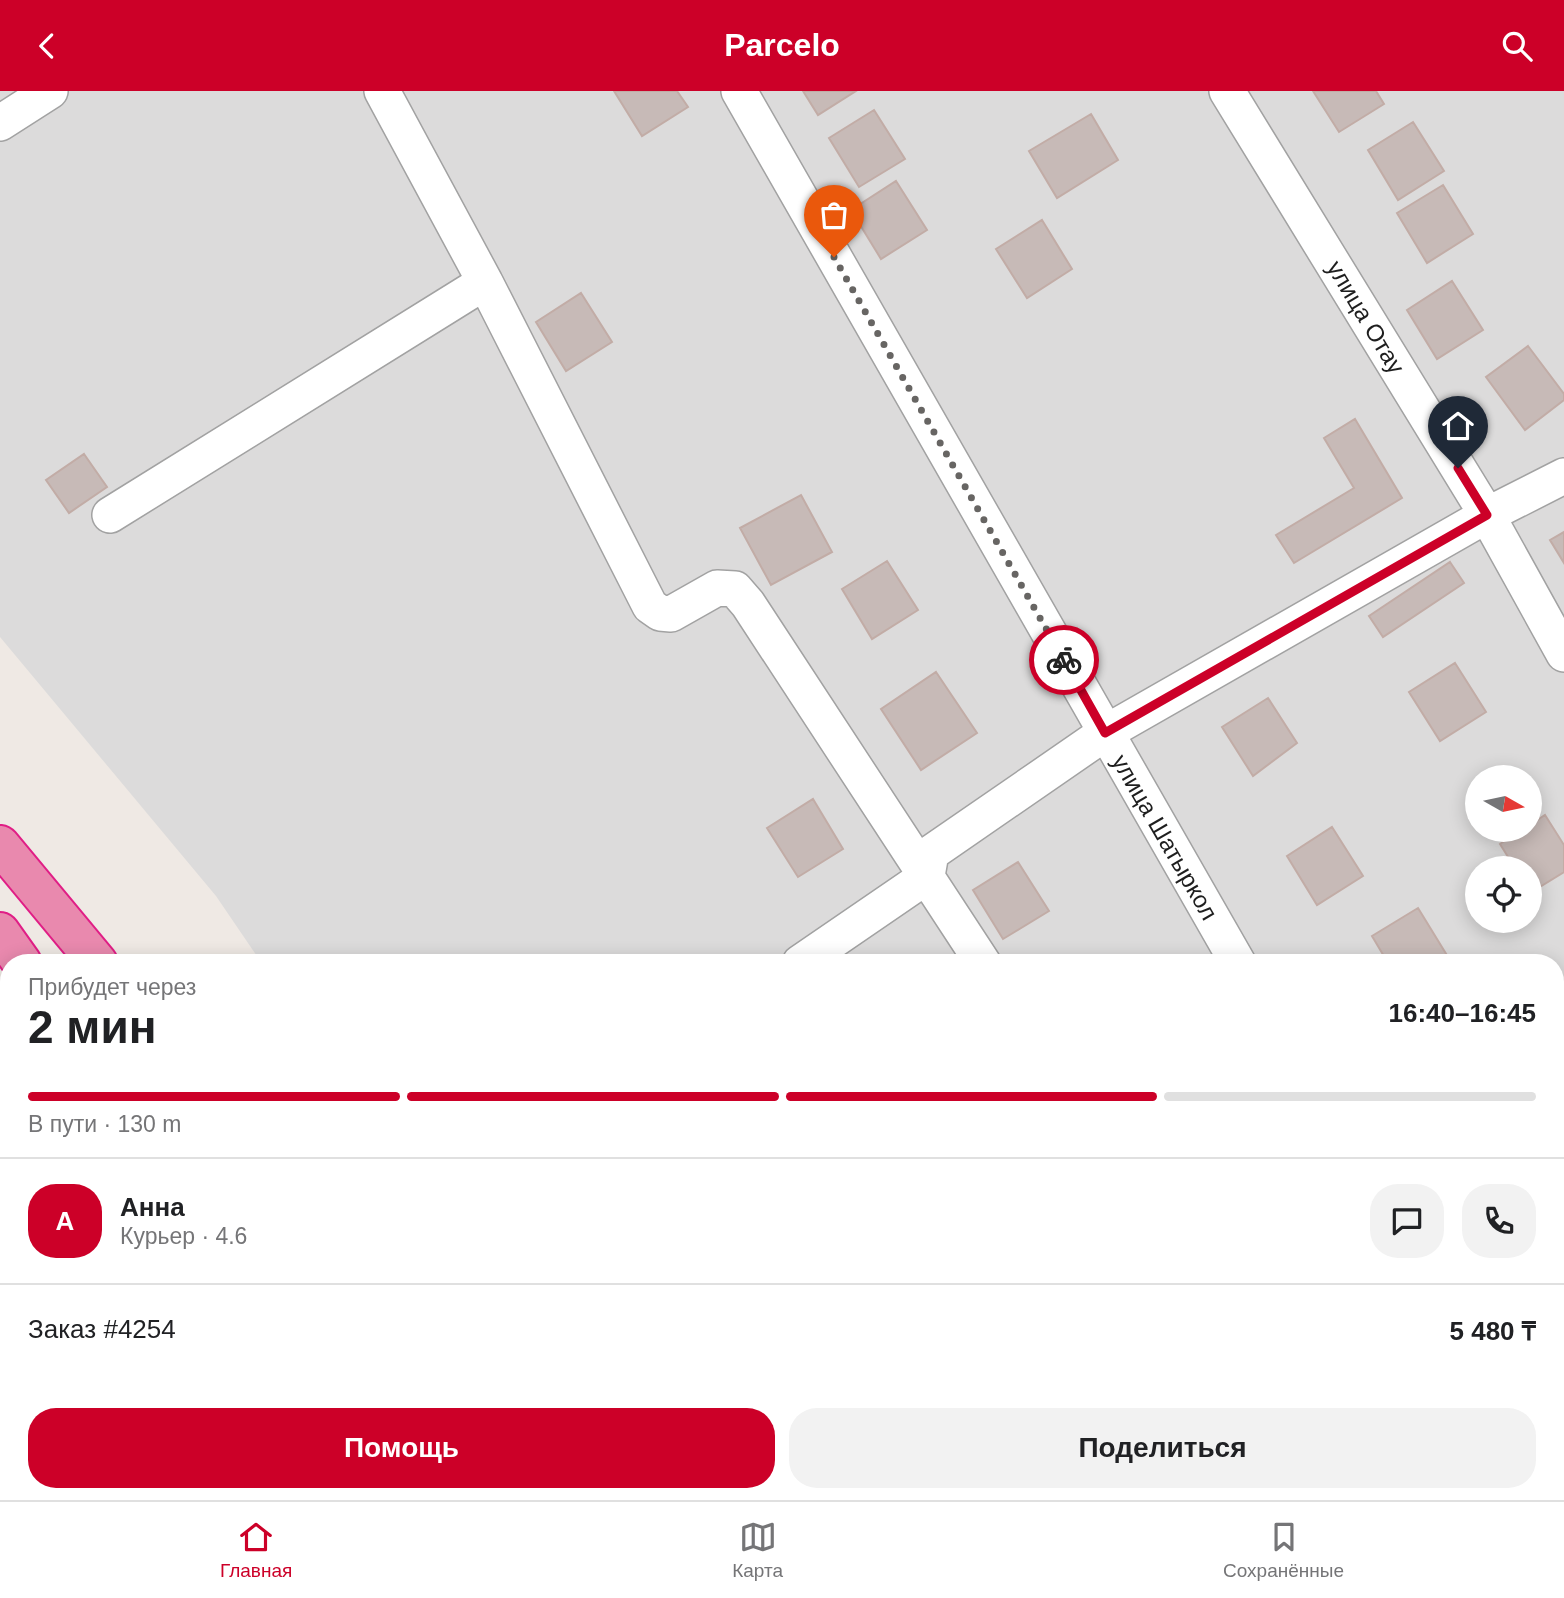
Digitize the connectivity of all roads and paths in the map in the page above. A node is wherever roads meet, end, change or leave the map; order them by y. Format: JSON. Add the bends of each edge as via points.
{"nodes":[{"id":1,"x":50,"y":91,"type":"edge"},
{"id":2,"x":382,"y":91,"type":"edge"},
{"id":3,"x":739,"y":91,"type":"edge"},
{"id":4,"x":1227,"y":91,"type":"edge"},
{"id":5,"x":0,"y":123,"type":"edge"},
{"id":6,"x":485,"y":282,"type":"junction"},
{"id":7,"x":1564,"y":476,"type":"edge"},
{"id":8,"x":110,"y":515,"type":"dead end"},
{"id":9,"x":1487,"y":515,"type":"junction"},
{"id":10,"x":1564,"y":654,"type":"edge"},
{"id":11,"x":1105,"y":733,"type":"junction"},
{"id":12,"x":0,"y":845,"type":"edge"},
{"id":13,"x":927,"y":876,"type":"junction"},
{"id":14,"x":0,"y":932,"type":"edge"},
{"id":15,"x":16,"y":954,"type":"edge"},
{"id":16,"x":91,"y":954,"type":"edge"},
{"id":17,"x":813,"y":954,"type":"edge"},
{"id":18,"x":977,"y":954,"type":"edge"},
{"id":19,"x":1233,"y":954,"type":"edge"}],
"edges":[{"from":1,"to":5,"type":"street"},
{"from":2,"to":6,"type":"street"},
{"from":3,"to":11,"type":"street","name":"улица Шатыркол"},
{"from":4,"to":9,"type":"street","name":"улица Отау"},
{"from":6,"to":8,"type":"street"},
{"from":6,"to":13,"type":"street","via":[[650,605],[671,614],[717,588],[735,589]]},
{"from":7,"to":9,"type":"street"},
{"from":9,"to":10,"type":"street","name":"улица Отау"},
{"from":9,"to":11,"type":"street"},
{"from":11,"to":13,"type":"street","via":[[931,853]]},
{"from":11,"to":19,"type":"street","name":"улица Шатыркол"},
{"from":12,"to":16,"type":"highway"},
{"from":13,"to":17,"type":"street"},
{"from":13,"to":18,"type":"street"},
{"from":14,"to":15,"type":"highway"}]}
